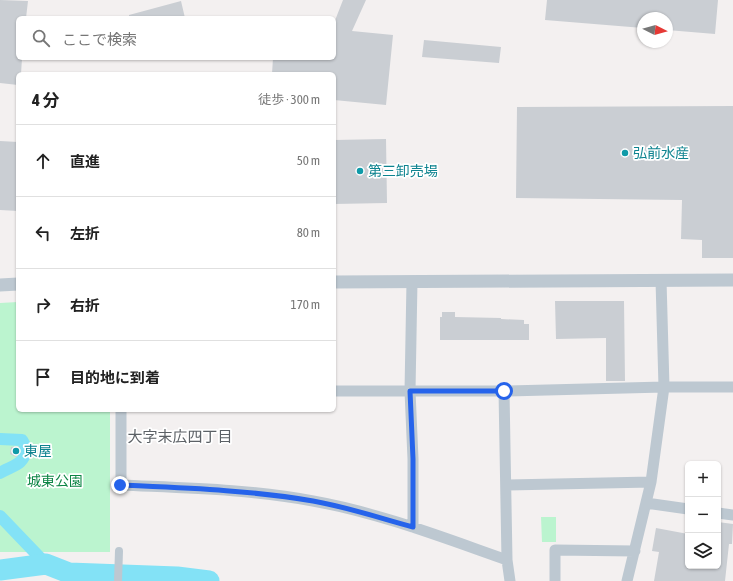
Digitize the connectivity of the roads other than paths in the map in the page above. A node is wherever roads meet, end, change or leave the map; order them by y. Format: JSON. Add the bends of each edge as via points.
{"nodes":[{"id":1,"x":661,"y":280,"type":"junction"},
{"id":2,"x":733,"y":280,"type":"edge"},
{"id":3,"x":412,"y":281,"type":"junction"},
{"id":4,"x":336,"y":282,"type":"edge"},
{"id":5,"x":0,"y":284,"type":"edge"},
{"id":6,"x":16,"y":284,"type":"edge"},
{"id":7,"x":664,"y":387,"type":"junction"},
{"id":8,"x":733,"y":387,"type":"edge"},
{"id":9,"x":336,"y":391,"type":"edge"},
{"id":10,"x":410,"y":391,"type":"junction"},
{"id":11,"x":504,"y":391,"type":"junction"},
{"id":12,"x":121,"y":412,"type":"edge"},
{"id":13,"x":651,"y":482,"type":"junction"},
{"id":14,"x":506,"y":485,"type":"junction"},
{"id":15,"x":646,"y":503,"type":"junction"},
{"id":16,"x":685,"y":509,"type":"edge"},
{"id":17,"x":721,"y":513,"type":"edge"},
{"id":18,"x":733,"y":515,"type":"edge"},
{"id":19,"x":413,"y":527,"type":"junction"},
{"id":20,"x":119,"y":551,"type":"dead end"},
{"id":21,"x":634,"y":551,"type":"junction"},
{"id":22,"x":507,"y":560,"type":"junction"},
{"id":23,"x":118,"y":581,"type":"edge"},
{"id":24,"x":510,"y":581,"type":"edge"},
{"id":25,"x":554,"y":581,"type":"edge"},
{"id":26,"x":627,"y":581,"type":"edge"}],
"edges":[{"from":1,"to":2,"type":"street"},
{"from":1,"to":3,"type":"street"},
{"from":1,"to":7,"type":"street"},
{"from":3,"to":4,"type":"street"},
{"from":3,"to":10,"type":"street"},
{"from":5,"to":6,"type":"street"},
{"from":7,"to":8,"type":"street"},
{"from":7,"to":11,"type":"street"},
{"from":7,"to":13,"type":"street"},
{"from":9,"to":10,"type":"street"},
{"from":10,"to":11,"type":"street"},
{"from":10,"to":19,"type":"street"},
{"from":11,"to":14,"type":"street"},
{"from":12,"to":19,"type":"street","via":[[120,485],[239,491],[313,501]]},
{"from":13,"to":14,"type":"street"},
{"from":13,"to":15,"type":"street"},
{"from":14,"to":22,"type":"street"},
{"from":15,"to":16,"type":"street"},
{"from":15,"to":21,"type":"street"},
{"from":17,"to":18,"type":"street"},
{"from":19,"to":22,"type":"street"},
{"from":20,"to":23,"type":"street"},
{"from":21,"to":25,"type":"street","via":[[555,550]]},
{"from":21,"to":26,"type":"street"},
{"from":22,"to":24,"type":"street"}]}
